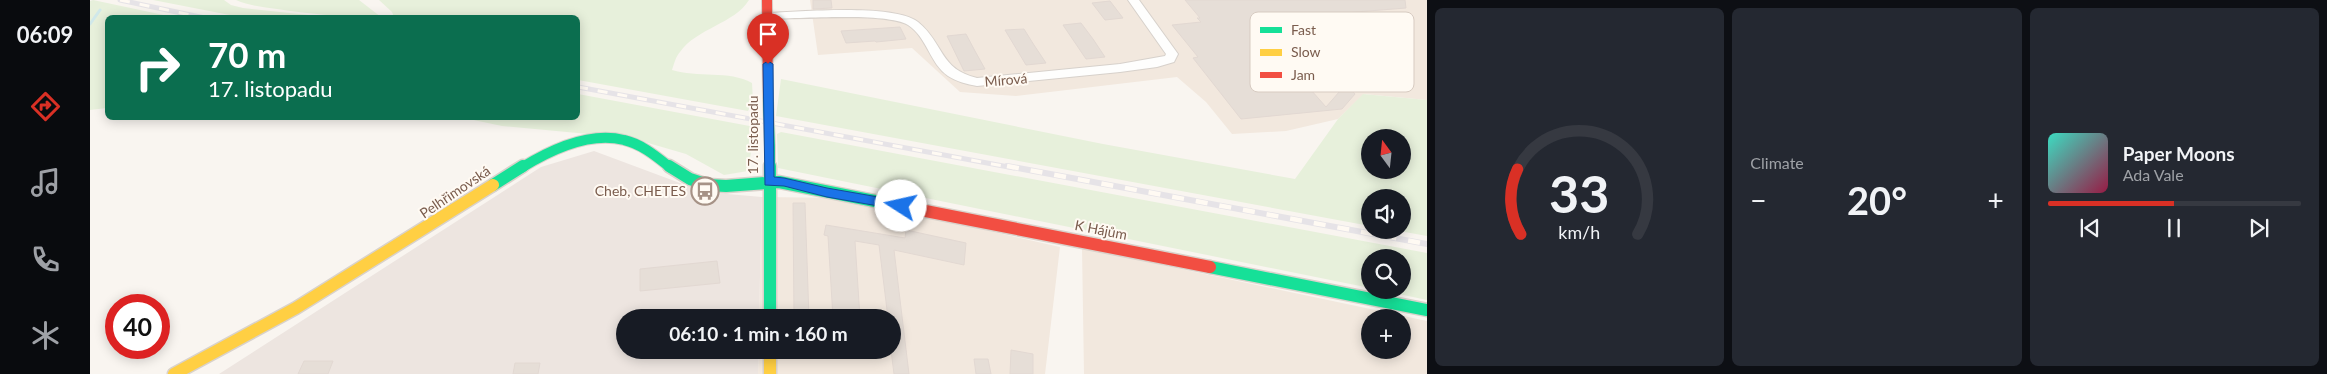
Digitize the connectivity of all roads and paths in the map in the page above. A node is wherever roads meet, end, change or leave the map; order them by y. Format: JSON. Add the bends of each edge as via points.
{"nodes":[{"id":1,"x":767,"y":0,"type":"edge"},
{"id":2,"x":1133,"y":0,"type":"edge"},
{"id":3,"x":767,"y":16,"type":"junction"},
{"id":4,"x":768,"y":182,"type":"junction"},
{"id":5,"x":770,"y":309,"type":"edge"},
{"id":6,"x":1427,"y":310,"type":"edge"},
{"id":7,"x":770,"y":359,"type":"edge"},
{"id":8,"x":174,"y":374,"type":"edge"},
{"id":9,"x":770,"y":374,"type":"edge"}],
"edges":[{"from":1,"to":3,"type":"street","name":"17. listopadu"},
{"from":2,"to":3,"type":"street","name":"Mírová","via":[[1170,50],[1172,54],[1165,62],[977,82],[950,74],[920,31],[898,17]]},
{"from":3,"to":4,"type":"street","name":"17. listopadu","bridge":true},
{"from":4,"to":5,"type":"street","name":"17. listopadu"},
{"from":4,"to":6,"type":"street","name":"K Hájům","via":[[784,182]]},
{"from":4,"to":8,"type":"street","name":"Pelhřimovská","via":[[710,186],[672,171],[632,142],[602,140],[559,147],[522,165],[339,284],[234,345]]},
{"from":7,"to":9,"type":"street"}]}
